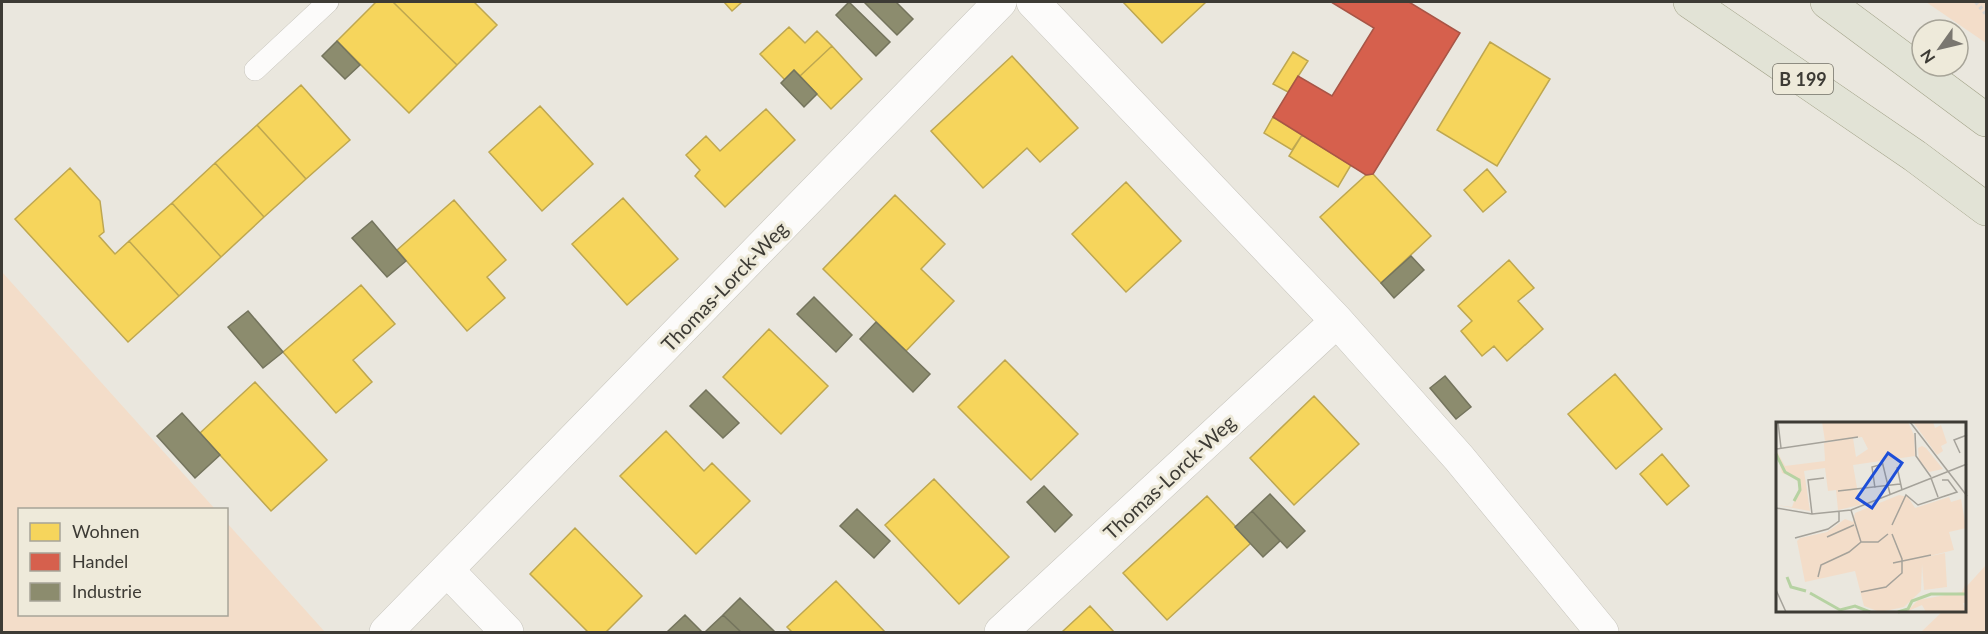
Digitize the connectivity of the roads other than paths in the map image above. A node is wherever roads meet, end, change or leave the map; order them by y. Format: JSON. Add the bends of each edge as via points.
{"nodes":[{"id":1,"x":328,"y":2,"type":"edge"},
{"id":2,"x":1000,"y":2,"type":"edge"},
{"id":3,"x":1033,"y":2,"type":"edge"},
{"id":4,"x":1690,"y":2,"type":"edge"},
{"id":5,"x":1827,"y":2,"type":"edge"},
{"id":6,"x":255,"y":70,"type":"dead end"},
{"id":7,"x":1986,"y":120,"type":"edge"},
{"id":8,"x":1986,"y":210,"type":"edge"},
{"id":9,"x":1337,"y":321,"type":"junction"},
{"id":10,"x":447,"y":570,"type":"junction"},
{"id":11,"x":386,"y":633,"type":"edge"},
{"id":12,"x":507,"y":633,"type":"edge"},
{"id":13,"x":1001,"y":633,"type":"edge"},
{"id":14,"x":1602,"y":633,"type":"edge"}],
"edges":[{"from":1,"to":6,"type":"lane"},
{"from":2,"to":10,"type":"street","name":"Thomas-Lorck-Weg"},
{"from":3,"to":9,"type":"street"},
{"from":4,"to":8,"type":"main road","number":"B 199","via":[[1915,156]]},
{"from":5,"to":7,"type":"main road"},
{"from":9,"to":13,"type":"street","name":"Thomas-Lorck-Weg"},
{"from":9,"to":14,"type":"street","via":[[1459,458]]},
{"from":10,"to":11,"type":"street","name":"Thomas-Lorck-Weg"},
{"from":10,"to":12,"type":"street"}]}
